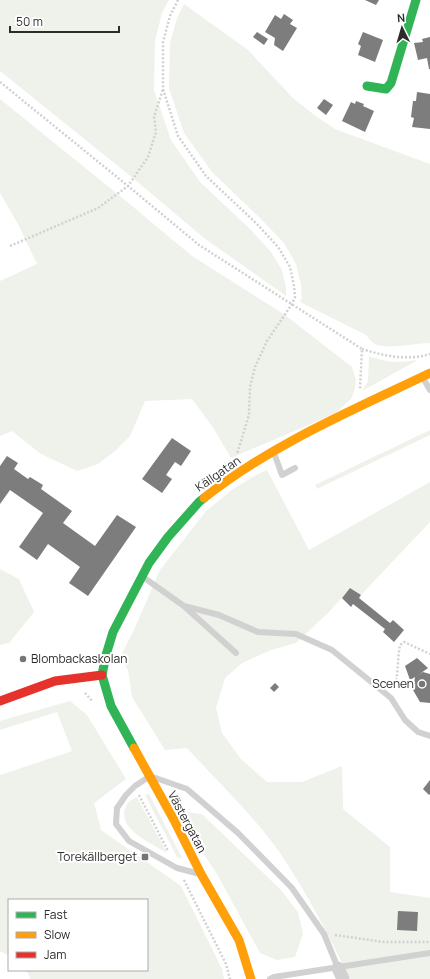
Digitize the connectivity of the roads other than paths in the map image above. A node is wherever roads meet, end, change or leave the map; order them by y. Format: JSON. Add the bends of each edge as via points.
{"nodes":[{"id":1,"x":416,"y":0,"type":"edge"},
{"id":2,"x":367,"y":86,"type":"dead end"},
{"id":3,"x":426,"y":375,"type":"edge"},
{"id":4,"x":430,"y":390,"type":"edge"},
{"id":5,"x":273,"y":451,"type":"junction"},
{"id":6,"x":296,"y":468,"type":"dead end"},
{"id":7,"x":142,"y":576,"type":"junction"},
{"id":8,"x":184,"y":606,"type":"junction"},
{"id":9,"x":236,"y":653,"type":"dead end"},
{"id":10,"x":102,"y":676,"type":"junction"},
{"id":11,"x":0,"y":701,"type":"edge"},
{"id":12,"x":430,"y":736,"type":"edge"},
{"id":13,"x":150,"y":776,"type":"junction"},
{"id":14,"x":201,"y":874,"type":"junction"},
{"id":15,"x":430,"y":953,"type":"edge"},
{"id":16,"x":340,"y":973,"type":"edge"},
{"id":17,"x":251,"y":979,"type":"edge"},
{"id":18,"x":270,"y":979,"type":"edge"}],
"edges":[{"from":1,"to":2,"type":"street","via":[[391,83],[386,89]]},
{"from":3,"to":4,"type":"lane"},
{"from":3,"to":5,"type":"street","name":"Källgatan"},
{"from":5,"to":6,"type":"lane","via":[[282,475]]},
{"from":5,"to":7,"type":"street","name":"Källgatan","via":[[227,480],[199,502],[168,537]]},
{"from":7,"to":8,"type":"lane"},
{"from":7,"to":10,"type":"street","name":"Källgatan","via":[[113,632]]},
{"from":8,"to":9,"type":"lane"},
{"from":8,"to":12,"type":"lane","via":[[219,615],[258,632],[296,634],[332,650],[391,698],[405,720],[418,732]]},
{"from":10,"to":11,"type":"street","via":[[55,681]]},
{"from":10,"to":13,"type":"street","name":"Västergatan","via":[[111,706]]},
{"from":13,"to":14,"type":"street","name":"Västergatan"},
{"from":13,"to":14,"type":"lane","via":[[126,795],[117,808],[116,824],[129,841],[177,868]]},
{"from":13,"to":16,"type":"lane","via":[[187,790],[238,833],[292,888],[324,934]]},
{"from":14,"to":17,"type":"street","name":"Västergatan","via":[[239,940]]},
{"from":15,"to":16,"type":"lane"},
{"from":16,"to":18,"type":"lane"}]}
